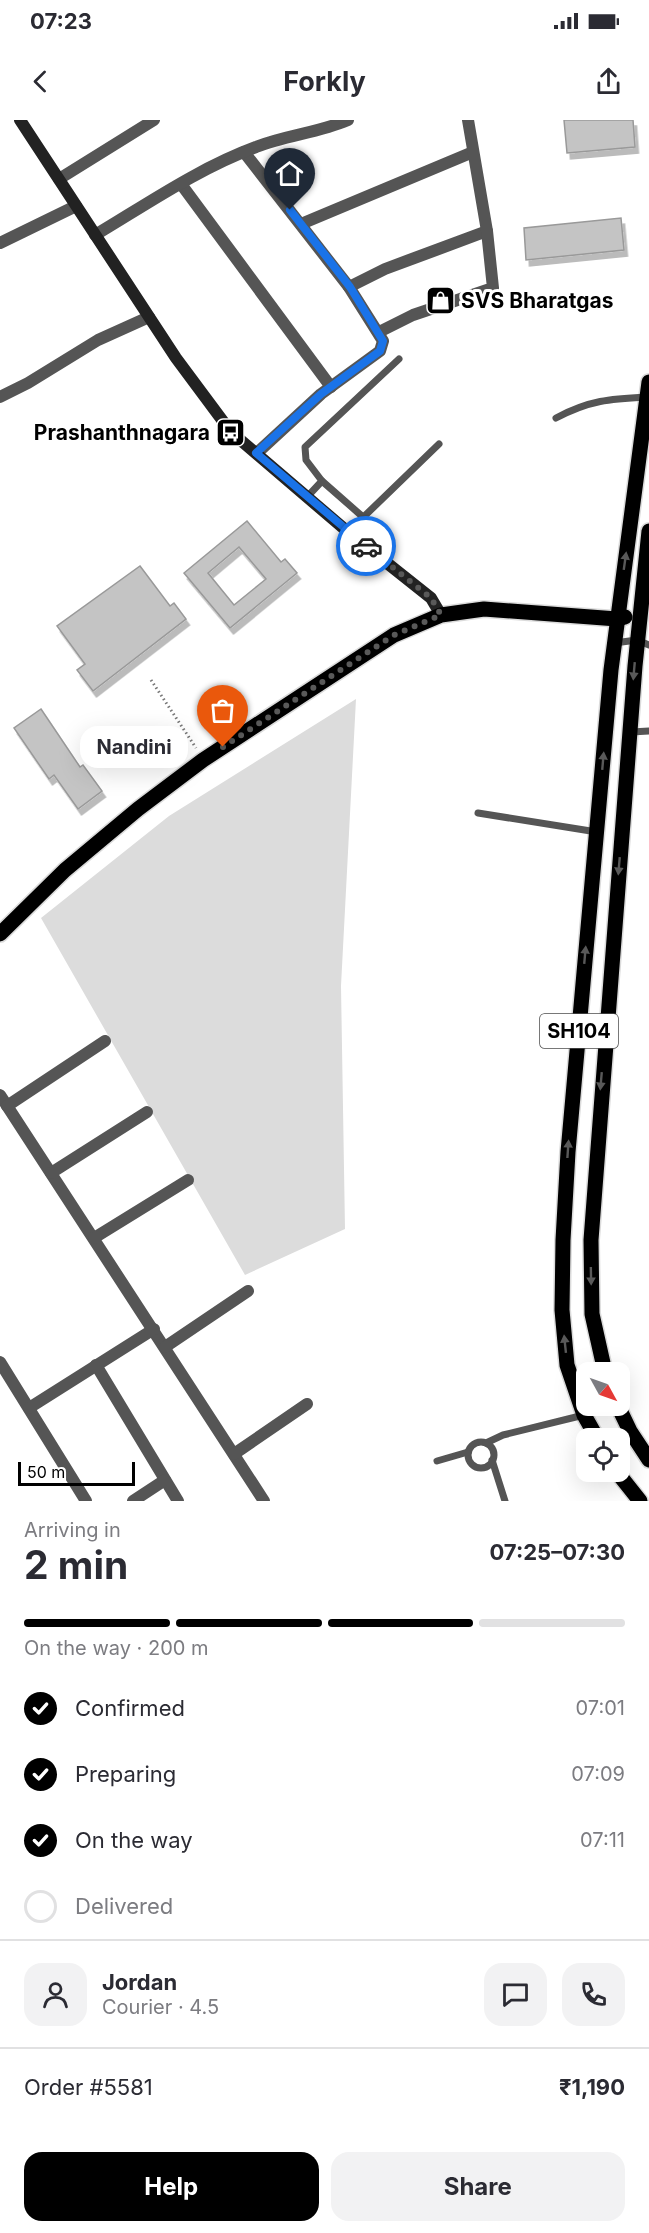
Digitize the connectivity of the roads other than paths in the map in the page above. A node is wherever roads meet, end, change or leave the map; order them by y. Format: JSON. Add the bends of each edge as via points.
{"nodes":[{"id":1,"x":20,"y":120,"type":"edge"},
{"id":2,"x":154,"y":120,"type":"edge"},
{"id":3,"x":468,"y":120,"type":"edge"},
{"id":4,"x":345,"y":121,"type":"edge"},
{"id":5,"x":244,"y":152,"type":"junction"},
{"id":6,"x":473,"y":152,"type":"junction"},
{"id":7,"x":59,"y":179,"type":"junction"},
{"id":8,"x":181,"y":184,"type":"junction"},
{"id":9,"x":76,"y":206,"type":"junction"},
{"id":10,"x":301,"y":224,"type":"junction"},
{"id":11,"x":487,"y":231,"type":"junction"},
{"id":12,"x":95,"y":235,"type":"junction"},
{"id":13,"x":0,"y":243,"type":"edge"},
{"id":14,"x":350,"y":287,"type":"junction"},
{"id":15,"x":149,"y":317,"type":"junction"},
{"id":16,"x":379,"y":332,"type":"junction"},
{"id":17,"x":399,"y":359,"type":"dead end"},
{"id":18,"x":649,"y":382,"type":"edge"},
{"id":19,"x":331,"y":387,"type":"junction"},
{"id":20,"x":0,"y":397,"type":"edge"},
{"id":21,"x":647,"y":397,"type":"junction"},
{"id":22,"x":556,"y":418,"type":"dead end"},
{"id":23,"x":439,"y":444,"type":"dead end"},
{"id":24,"x":256,"y":453,"type":"junction"},
{"id":25,"x":322,"y":481,"type":"junction"},
{"id":26,"x":307,"y":497,"type":"junction"},
{"id":27,"x":363,"y":517,"type":"junction"},
{"id":28,"x":649,"y":531,"type":"edge"},
{"id":29,"x":348,"y":532,"type":"junction"},
{"id":30,"x":640,"y":613,"type":"junction"},
{"id":31,"x":441,"y":615,"type":"junction"},
{"id":32,"x":617,"y":619,"type":"junction"},
{"id":33,"x":643,"y":642,"type":"edge"},
{"id":34,"x":614,"y":643,"type":"junction"},
{"id":35,"x":649,"y":731,"type":"edge"},
{"id":36,"x":629,"y":732,"type":"junction"},
{"id":37,"x":478,"y":813,"type":"dead end"},
{"id":38,"x":597,"y":832,"type":"junction"},
{"id":39,"x":0,"y":934,"type":"edge"},
{"id":40,"x":105,"y":1041,"type":"dead end"},
{"id":41,"x":0,"y":1095,"type":"edge"},
{"id":42,"x":7,"y":1106,"type":"junction"},
{"id":43,"x":147,"y":1112,"type":"dead end"},
{"id":44,"x":51,"y":1173,"type":"junction"},
{"id":45,"x":188,"y":1180,"type":"dead end"},
{"id":46,"x":94,"y":1238,"type":"junction"},
{"id":47,"x":248,"y":1291,"type":"dead end"},
{"id":48,"x":154,"y":1329,"type":"junction"},
{"id":49,"x":165,"y":1347,"type":"junction"},
{"id":50,"x":0,"y":1362,"type":"edge"},
{"id":51,"x":604,"y":1362,"type":"edge"},
{"id":52,"x":96,"y":1365,"type":"junction"},
{"id":53,"x":576,"y":1391,"type":"edge"},
{"id":54,"x":307,"y":1404,"type":"dead end"},
{"id":55,"x":29,"y":1408,"type":"junction"},
{"id":56,"x":580,"y":1416,"type":"edge"},
{"id":57,"x":623,"y":1416,"type":"edge"},
{"id":58,"x":486,"y":1443,"type":"junction"},
{"id":59,"x":468,"y":1452,"type":"junction"},
{"id":60,"x":234,"y":1454,"type":"junction"},
{"id":61,"x":492,"y":1460,"type":"junction"},
{"id":62,"x":649,"y":1460,"type":"edge"},
{"id":63,"x":437,"y":1461,"type":"dead end"},
{"id":64,"x":165,"y":1480,"type":"junction"},
{"id":65,"x":625,"y":1482,"type":"edge"},
{"id":66,"x":86,"y":1501,"type":"edge"},
{"id":67,"x":133,"y":1501,"type":"edge"},
{"id":68,"x":178,"y":1501,"type":"edge"},
{"id":69,"x":264,"y":1501,"type":"edge"},
{"id":70,"x":506,"y":1501,"type":"edge"},
{"id":71,"x":640,"y":1501,"type":"edge"}],
"edges":[{"from":1,"to":7,"type":"main road"},
{"from":2,"to":7,"type":"street"},
{"from":3,"to":6,"type":"street"},
{"from":4,"to":5,"type":"street"},
{"from":5,"to":8,"type":"street"},
{"from":5,"to":10,"type":"street"},
{"from":6,"to":10,"type":"street"},
{"from":6,"to":11,"type":"street"},
{"from":7,"to":9,"type":"main road"},
{"from":8,"to":12,"type":"street"},
{"from":8,"to":19,"type":"street"},
{"from":9,"to":12,"type":"main road"},
{"from":9,"to":13,"type":"street"},
{"from":10,"to":14,"type":"street"},
{"from":11,"to":14,"type":"street","via":[[385,269]]},
{"from":11,"to":16,"type":"street","via":[[493,288],[413,315]]},
{"from":12,"to":15,"type":"main road"},
{"from":14,"to":16,"type":"street"},
{"from":15,"to":20,"type":"street","via":[[98,340]]},
{"from":15,"to":24,"type":"main road","via":[[231,432]]},
{"from":16,"to":19,"type":"street","via":[[383,341],[380,351]]},
{"from":17,"to":25,"type":"lane","via":[[305,447],[306,460]]},
{"from":18,"to":21,"type":"main road"},
{"from":19,"to":24,"type":"street"},
{"from":21,"to":22,"type":"lane","via":[[594,402]]},
{"from":32,"to":21,"type":"main road","one_way":true},
{"from":23,"to":27,"type":"lane"},
{"from":24,"to":26,"type":"main road"},
{"from":25,"to":26,"type":"lane"},
{"from":25,"to":27,"type":"lane"},
{"from":26,"to":29,"type":"main road"},
{"from":27,"to":29,"type":"lane"},
{"from":28,"to":30,"type":"main road"},
{"from":29,"to":31,"type":"main road","via":[[431,598]]},
{"from":30,"to":32,"type":"main road"},
{"from":30,"to":33,"type":"main road","number":"SH104"},
{"from":31,"to":32,"type":"main road","via":[[484,609]]},
{"from":31,"to":39,"type":"main road","via":[[394,635],[203,760],[66,870]]},
{"from":32,"to":34,"type":"main road","number":"SH104"},
{"from":33,"to":34,"type":"lane"},
{"from":33,"to":36,"type":"main road","number":"SH104","one_way":true},
{"from":38,"to":34,"type":"main road","number":"SH104","one_way":true},
{"from":35,"to":36,"type":"lane"},
{"from":36,"to":51,"type":"main road","number":"SH104","one_way":true,"via":[[591,1240],[592,1314]]},
{"from":37,"to":38,"type":"lane"},
{"from":53,"to":38,"type":"main road","number":"SH104","one_way":true,"via":[[567,1365],[562,1240]]},
{"from":40,"to":42,"type":"street"},
{"from":41,"to":42,"type":"street"},
{"from":42,"to":44,"type":"street"},
{"from":43,"to":44,"type":"street"},
{"from":44,"to":46,"type":"street"},
{"from":45,"to":46,"type":"street"},
{"from":46,"to":48,"type":"street"},
{"from":47,"to":49,"type":"street"},
{"from":48,"to":49,"type":"street"},
{"from":48,"to":52,"type":"street"},
{"from":49,"to":60,"type":"street"},
{"from":50,"to":55,"type":"street"},
{"from":52,"to":55,"type":"street"},
{"from":52,"to":64,"type":"street"},
{"from":54,"to":60,"type":"street"},
{"from":55,"to":66,"type":"street"},
{"from":56,"to":58,"type":"lane"},
{"from":57,"to":62,"type":"main road"},
{"from":58,"to":59,"type":"lane","via":[[475,1443]]},
{"from":58,"to":61,"type":"lane","via":[[492,1448]]},
{"from":59,"to":61,"type":"lane","via":[[474,1466],[486,1466]]},
{"from":59,"to":63,"type":"lane"},
{"from":60,"to":69,"type":"street"},
{"from":61,"to":70,"type":"lane"},
{"from":64,"to":67,"type":"street"},
{"from":64,"to":68,"type":"street"},
{"from":65,"to":71,"type":"main road"}]}
